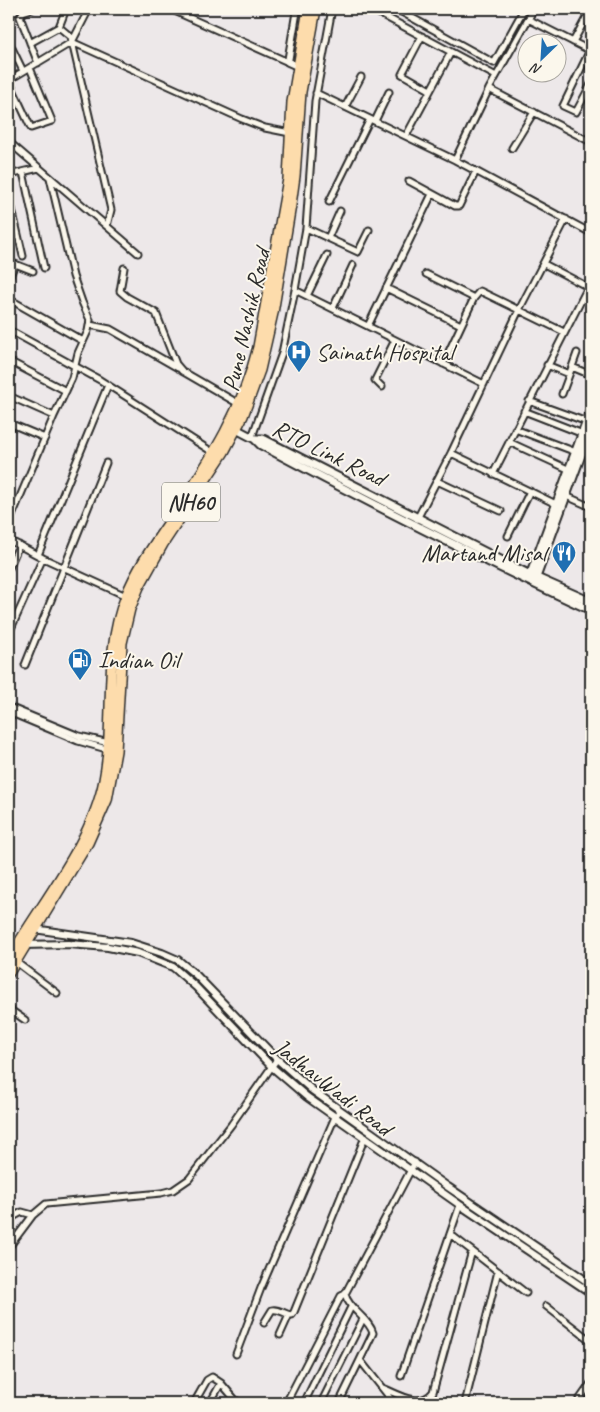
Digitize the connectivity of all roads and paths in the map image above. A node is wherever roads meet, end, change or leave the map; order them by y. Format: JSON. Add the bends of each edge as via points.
{"nodes":[{"id":1,"x":32,"y":9,"type":"edge"},
{"id":2,"x":66,"y":9,"type":"edge"},
{"id":3,"x":89,"y":9,"type":"edge"},
{"id":4,"x":170,"y":9,"type":"edge"},
{"id":5,"x":297,"y":9,"type":"edge"},
{"id":6,"x":308,"y":9,"type":"edge"},
{"id":7,"x":316,"y":9,"type":"edge"},
{"id":8,"x":332,"y":9,"type":"edge"},
{"id":9,"x":371,"y":9,"type":"edge"},
{"id":10,"x":398,"y":9,"type":"edge"},
{"id":11,"x":524,"y":9,"type":"edge"},
{"id":12,"x":534,"y":9,"type":"edge"},
{"id":13,"x":591,"y":9,"type":"edge"},
{"id":14,"x":528,"y":19,"type":"junction"},
{"id":15,"x":392,"y":20,"type":"junction"},
{"id":16,"x":59,"y":27,"type":"junction"},
{"id":17,"x":422,"y":36,"type":"junction"},
{"id":18,"x":9,"y":42,"type":"edge"},
{"id":19,"x":72,"y":42,"type":"junction"},
{"id":20,"x":573,"y":42,"type":"junction"},
{"id":21,"x":30,"y":43,"type":"junction"},
{"id":22,"x":591,"y":51,"type":"edge"},
{"id":23,"x":451,"y":52,"type":"junction"},
{"id":24,"x":288,"y":62,"type":"junction"},
{"id":25,"x":38,"y":63,"type":"junction"},
{"id":26,"x":297,"y":66,"type":"junction"},
{"id":27,"x":30,"y":68,"type":"junction"},
{"id":28,"x":23,"y":72,"type":"junction"},
{"id":29,"x":496,"y":76,"type":"junction"},
{"id":30,"x":361,"y":77,"type":"dead end"},
{"id":31,"x":9,"y":81,"type":"edge"},
{"id":32,"x":591,"y":84,"type":"edge"},
{"id":33,"x":489,"y":89,"type":"junction"},
{"id":34,"x":430,"y":90,"type":"junction"},
{"id":35,"x":389,"y":92,"type":"dead end"},
{"id":36,"x":316,"y":93,"type":"junction"},
{"id":37,"x":345,"y":107,"type":"junction"},
{"id":38,"x":534,"y":112,"type":"junction"},
{"id":39,"x":372,"y":120,"type":"junction"},
{"id":40,"x":290,"y":132,"type":"junction"},
{"id":41,"x":406,"y":136,"type":"junction"},
{"id":42,"x":9,"y":142,"type":"edge"},
{"id":43,"x":591,"y":142,"type":"edge"},
{"id":44,"x":512,"y":148,"type":"dead end"},
{"id":45,"x":454,"y":160,"type":"junction"},
{"id":46,"x":39,"y":168,"type":"junction"},
{"id":47,"x":476,"y":171,"type":"junction"},
{"id":48,"x":23,"y":172,"type":"junction"},
{"id":49,"x":9,"y":175,"type":"edge"},
{"id":50,"x":50,"y":178,"type":"junction"},
{"id":51,"x":409,"y":182,"type":"dead end"},
{"id":52,"x":432,"y":194,"type":"junction"},
{"id":53,"x":9,"y":196,"type":"edge"},
{"id":54,"x":329,"y":202,"type":"dead end"},
{"id":55,"x":340,"y":211,"type":"dead end"},
{"id":56,"x":566,"y":219,"type":"junction"},
{"id":57,"x":107,"y":226,"type":"junction"},
{"id":58,"x":306,"y":228,"type":"junction"},
{"id":59,"x":369,"y":230,"type":"dead end"},
{"id":60,"x":591,"y":233,"type":"edge"},
{"id":61,"x":328,"y":238,"type":"junction"},
{"id":62,"x":138,"y":253,"type":"dead end"},
{"id":63,"x":23,"y":256,"type":"dead end"},
{"id":64,"x":326,"y":256,"type":"dead end"},
{"id":65,"x":544,"y":264,"type":"junction"},
{"id":66,"x":353,"y":265,"type":"dead end"},
{"id":67,"x":44,"y":268,"type":"dead end"},
{"id":68,"x":124,"y":268,"type":"dead end"},
{"id":69,"x":33,"y":271,"type":"dead end"},
{"id":70,"x":426,"y":274,"type":"dead end"},
{"id":71,"x":9,"y":278,"type":"edge"},
{"id":72,"x":591,"y":281,"type":"edge"},
{"id":73,"x":588,"y":287,"type":"junction"},
{"id":74,"x":386,"y":288,"type":"junction"},
{"id":75,"x":295,"y":290,"type":"junction"},
{"id":76,"x":307,"y":296,"type":"junction"},
{"id":77,"x":474,"y":298,"type":"junction"},
{"id":78,"x":9,"y":299,"type":"edge"},
{"id":79,"x":333,"y":308,"type":"junction"},
{"id":80,"x":519,"y":310,"type":"junction"},
{"id":81,"x":90,"y":325,"type":"junction"},
{"id":82,"x":461,"y":325,"type":"junction"},
{"id":83,"x":368,"y":326,"type":"junction"},
{"id":84,"x":9,"y":330,"type":"edge"},
{"id":85,"x":564,"y":332,"type":"junction"},
{"id":86,"x":395,"y":340,"type":"junction"},
{"id":87,"x":83,"y":341,"type":"junction"},
{"id":88,"x":577,"y":353,"type":"dead end"},
{"id":89,"x":9,"y":361,"type":"edge"},
{"id":90,"x":443,"y":364,"type":"junction"},
{"id":91,"x":75,"y":365,"type":"junction"},
{"id":92,"x":547,"y":365,"type":"junction"},
{"id":93,"x":572,"y":367,"type":"junction"},
{"id":94,"x":178,"y":368,"type":"junction"},
{"id":95,"x":569,"y":374,"type":"junction"},
{"id":96,"x":591,"y":375,"type":"edge"},
{"id":97,"x":484,"y":384,"type":"junction"},
{"id":98,"x":108,"y":385,"type":"junction"},
{"id":99,"x":382,"y":387,"type":"dead end"},
{"id":100,"x":66,"y":391,"type":"junction"},
{"id":101,"x":562,"y":394,"type":"dead end"},
{"id":102,"x":9,"y":396,"type":"edge"},
{"id":103,"x":529,"y":401,"type":"junction"},
{"id":104,"x":239,"y":404,"type":"junction"},
{"id":105,"x":591,"y":410,"type":"edge"},
{"id":106,"x":524,"y":411,"type":"junction"},
{"id":107,"x":54,"y":416,"type":"junction"},
{"id":108,"x":9,"y":424,"type":"edge"},
{"id":109,"x":589,"y":425,"type":"edge"},
{"id":110,"x":515,"y":429,"type":"junction"},
{"id":111,"x":236,"y":430,"type":"junction"},
{"id":112,"x":583,"y":434,"type":"junction"},
{"id":113,"x":45,"y":438,"type":"junction"},
{"id":114,"x":253,"y":438,"type":"junction"},
{"id":115,"x":509,"y":442,"type":"junction"},
{"id":116,"x":576,"y":452,"type":"junction"},
{"id":117,"x":214,"y":453,"type":"junction"},
{"id":118,"x":450,"y":453,"type":"junction"},
{"id":119,"x":106,"y":463,"type":"dead end"},
{"id":120,"x":570,"y":470,"type":"junction"},
{"id":121,"x":493,"y":474,"type":"junction"},
{"id":122,"x":437,"y":481,"type":"junction"},
{"id":123,"x":530,"y":491,"type":"junction"},
{"id":124,"x":564,"y":495,"type":"junction"},
{"id":125,"x":560,"y":506,"type":"junction"},
{"id":126,"x":591,"y":507,"type":"edge"},
{"id":127,"x":501,"y":511,"type":"dead end"},
{"id":128,"x":416,"y":521,"type":"junction"},
{"id":129,"x":9,"y":523,"type":"edge"},
{"id":130,"x":508,"y":536,"type":"dead end"},
{"id":131,"x":9,"y":540,"type":"edge"},
{"id":132,"x":19,"y":545,"type":"junction"},
{"id":133,"x":40,"y":557,"type":"junction"},
{"id":134,"x":9,"y":568,"type":"edge"},
{"id":135,"x":64,"y":568,"type":"junction"},
{"id":136,"x":532,"y":580,"type":"junction"},
{"id":137,"x":126,"y":596,"type":"junction"},
{"id":138,"x":591,"y":602,"type":"edge"},
{"id":139,"x":591,"y":610,"type":"edge"},
{"id":140,"x":9,"y":633,"type":"edge"},
{"id":141,"x":25,"y":665,"type":"dead end"},
{"id":142,"x":9,"y":707,"type":"edge"},
{"id":143,"x":9,"y":712,"type":"edge"},
{"id":144,"x":112,"y":746,"type":"junction"},
{"id":145,"x":31,"y":928,"type":"junction"},
{"id":146,"x":22,"y":945,"type":"junction"},
{"id":147,"x":12,"y":959,"type":"edge"},
{"id":148,"x":9,"y":973,"type":"edge"},
{"id":149,"x":58,"y":993,"type":"dead end"},
{"id":150,"x":9,"y":1009,"type":"edge"},
{"id":151,"x":25,"y":1020,"type":"dead end"},
{"id":152,"x":277,"y":1059,"type":"junction"},
{"id":153,"x":272,"y":1067,"type":"junction"},
{"id":154,"x":340,"y":1110,"type":"junction"},
{"id":155,"x":335,"y":1117,"type":"junction"},
{"id":156,"x":365,"y":1138,"type":"junction"},
{"id":157,"x":415,"y":1162,"type":"junction"},
{"id":158,"x":410,"y":1170,"type":"junction"},
{"id":159,"x":460,"y":1205,"type":"junction"},
{"id":160,"x":33,"y":1215,"type":"junction"},
{"id":161,"x":9,"y":1219,"type":"edge"},
{"id":162,"x":450,"y":1234,"type":"junction"},
{"id":163,"x":9,"y":1247,"type":"edge"},
{"id":164,"x":472,"y":1251,"type":"junction"},
{"id":165,"x":498,"y":1271,"type":"junction"},
{"id":166,"x":591,"y":1284,"type":"edge"},
{"id":167,"x":526,"y":1293,"type":"dead end"},
{"id":168,"x":591,"y":1293,"type":"edge"},
{"id":169,"x":345,"y":1294,"type":"junction"},
{"id":170,"x":546,"y":1306,"type":"dead end"},
{"id":171,"x":351,"y":1307,"type":"junction"},
{"id":172,"x":289,"y":1315,"type":"junction"},
{"id":173,"x":364,"y":1319,"type":"junction"},
{"id":174,"x":264,"y":1323,"type":"dead end"},
{"id":175,"x":280,"y":1335,"type":"dead end"},
{"id":176,"x":591,"y":1341,"type":"edge"},
{"id":177,"x":236,"y":1354,"type":"dead end"},
{"id":178,"x":360,"y":1360,"type":"junction"},
{"id":179,"x":401,"y":1376,"type":"dead end"},
{"id":180,"x":221,"y":1383,"type":"junction"},
{"id":181,"x":591,"y":1383,"type":"edge"},
{"id":182,"x":382,"y":1388,"type":"junction"},
{"id":183,"x":430,"y":1396,"type":"junction"},
{"id":184,"x":416,"y":1402,"type":"edge"},
{"id":185,"x":194,"y":1403,"type":"edge"},
{"id":186,"x":210,"y":1403,"type":"edge"},
{"id":187,"x":238,"y":1403,"type":"edge"},
{"id":188,"x":286,"y":1403,"type":"edge"},
{"id":189,"x":304,"y":1403,"type":"edge"},
{"id":190,"x":321,"y":1403,"type":"edge"},
{"id":191,"x":339,"y":1403,"type":"edge"},
{"id":192,"x":394,"y":1403,"type":"edge"},
{"id":193,"x":431,"y":1403,"type":"edge"},
{"id":194,"x":466,"y":1403,"type":"edge"},
{"id":195,"x":577,"y":1403,"type":"edge"}],
"edges":[{"from":1,"to":21,"type":"street","via":[[23,12],[20,18]]},
{"from":2,"to":16,"type":"street"},
{"from":3,"to":19,"type":"street"},
{"from":4,"to":24,"type":"street"},
{"from":5,"to":24,"type":"street"},
{"from":6,"to":26,"type":"highway","name":"Pune Nashik Road","number":"NH60"},
{"from":7,"to":111,"type":"highway","name":"Pune Nashik Road","number":"NH60","via":[[301,92],[295,176],[273,313],[260,370]]},
{"from":8,"to":36,"type":"street"},
{"from":9,"to":15,"type":"street"},
{"from":10,"to":11,"type":"street","via":[[494,63]]},
{"from":10,"to":15,"type":"street"},
{"from":12,"to":14,"type":"street"},
{"from":13,"to":20,"type":"street"},
{"from":14,"to":20,"type":"street"},
{"from":14,"to":29,"type":"street"},
{"from":15,"to":17,"type":"street"},
{"from":16,"to":19,"type":"street"},
{"from":16,"to":21,"type":"street"},
{"from":17,"to":23,"type":"street"},
{"from":17,"to":34,"type":"street","via":[[402,74]]},
{"from":18,"to":28,"type":"street"},
{"from":19,"to":25,"type":"street"},
{"from":19,"to":40,"type":"street","via":[[242,119],[265,128]]},
{"from":19,"to":57,"type":"street","via":[[111,210]]},
{"from":20,"to":22,"type":"street"},
{"from":21,"to":25,"type":"street"},
{"from":22,"to":32,"type":"street","via":[[563,106],[576,112]]},
{"from":23,"to":29,"type":"street"},
{"from":23,"to":34,"type":"street"},
{"from":24,"to":26,"type":"street"},
{"from":25,"to":27,"type":"street"},
{"from":26,"to":40,"type":"highway","name":"Pune Nashik Road","number":"NH60"},
{"from":27,"to":28,"type":"street"},
{"from":27,"to":31,"type":"street","via":[[52,121],[31,128]]},
{"from":28,"to":31,"type":"street"},
{"from":29,"to":33,"type":"street"},
{"from":30,"to":37,"type":"street"},
{"from":33,"to":38,"type":"street"},
{"from":33,"to":45,"type":"street"},
{"from":34,"to":41,"type":"street"},
{"from":35,"to":39,"type":"street"},
{"from":36,"to":37,"type":"street"},
{"from":36,"to":58,"type":"street"},
{"from":37,"to":39,"type":"street"},
{"from":38,"to":43,"type":"street"},
{"from":38,"to":44,"type":"street"},
{"from":39,"to":41,"type":"street"},
{"from":39,"to":54,"type":"street"},
{"from":40,"to":104,"type":"highway","name":"Pune Nashik Road","number":"NH60","via":[[288,179],[279,238],[258,347]]},
{"from":41,"to":45,"type":"street"},
{"from":42,"to":46,"type":"street"},
{"from":45,"to":47,"type":"street"},
{"from":46,"to":48,"type":"street"},
{"from":46,"to":50,"type":"street"},
{"from":47,"to":52,"type":"street","via":[[459,206]]},
{"from":47,"to":56,"type":"street"},
{"from":48,"to":49,"type":"street"},
{"from":48,"to":67,"type":"street"},
{"from":50,"to":57,"type":"street"},
{"from":50,"to":81,"type":"street","via":[[73,276]]},
{"from":51,"to":52,"type":"street"},
{"from":52,"to":74,"type":"street"},
{"from":53,"to":63,"type":"street"},
{"from":55,"to":61,"type":"street"},
{"from":56,"to":60,"type":"street"},
{"from":56,"to":65,"type":"street"},
{"from":57,"to":62,"type":"street"},
{"from":58,"to":61,"type":"street"},
{"from":58,"to":75,"type":"street"},
{"from":59,"to":61,"type":"street","via":[[358,252]]},
{"from":64,"to":76,"type":"street"},
{"from":65,"to":73,"type":"street"},
{"from":65,"to":80,"type":"street"},
{"from":66,"to":79,"type":"street"},
{"from":68,"to":94,"type":"street","via":[[120,291],[156,313]]},
{"from":69,"to":71,"type":"street","via":[[15,264]]},
{"from":70,"to":77,"type":"street"},
{"from":72,"to":73,"type":"street"},
{"from":73,"to":85,"type":"street"},
{"from":74,"to":82,"type":"street"},
{"from":74,"to":83,"type":"street"},
{"from":75,"to":76,"type":"street"},
{"from":75,"to":114,"type":"street","via":[[282,353]]},
{"from":76,"to":79,"type":"street"},
{"from":77,"to":80,"type":"street","via":[[480,291],[484,292]]},
{"from":77,"to":82,"type":"street"},
{"from":78,"to":87,"type":"street"},
{"from":79,"to":83,"type":"street"},
{"from":80,"to":85,"type":"street"},
{"from":80,"to":97,"type":"street"},
{"from":81,"to":87,"type":"street"},
{"from":81,"to":94,"type":"street","via":[[110,330]]},
{"from":82,"to":90,"type":"street"},
{"from":83,"to":86,"type":"street"},
{"from":84,"to":91,"type":"street"},
{"from":85,"to":92,"type":"street"},
{"from":86,"to":90,"type":"street"},
{"from":86,"to":99,"type":"street","via":[[375,380]]},
{"from":87,"to":91,"type":"street"},
{"from":88,"to":93,"type":"street"},
{"from":89,"to":100,"type":"street"},
{"from":90,"to":97,"type":"street"},
{"from":91,"to":98,"type":"street"},
{"from":91,"to":100,"type":"street"},
{"from":92,"to":95,"type":"street"},
{"from":92,"to":103,"type":"street"},
{"from":93,"to":95,"type":"street"},
{"from":93,"to":96,"type":"street"},
{"from":94,"to":104,"type":"street"},
{"from":95,"to":101,"type":"street"},
{"from":97,"to":118,"type":"street"},
{"from":98,"to":117,"type":"street"},
{"from":98,"to":133,"type":"street"},
{"from":100,"to":107,"type":"street"},
{"from":102,"to":107,"type":"street"},
{"from":103,"to":106,"type":"street"},
{"from":103,"to":109,"type":"street"},
{"from":104,"to":117,"type":"highway","name":"Pune Nashik Road","number":"NH60"},
{"from":105,"to":109,"type":"main road"},
{"from":106,"to":110,"type":"street"},
{"from":106,"to":112,"type":"street"},
{"from":107,"to":113,"type":"street"},
{"from":108,"to":113,"type":"street"},
{"from":109,"to":112,"type":"main road"},
{"from":109,"to":124,"type":"main road"},
{"from":110,"to":115,"type":"street"},
{"from":110,"to":116,"type":"street"},
{"from":111,"to":114,"type":"main road","name":"RTO Link Road"},
{"from":111,"to":144,"type":"highway","name":"Pune Nashik Road","number":"NH60","via":[[149,568],[130,609],[120,658]]},
{"from":112,"to":116,"type":"main road"},
{"from":113,"to":129,"type":"street"},
{"from":114,"to":128,"type":"main road","name":"RTO Link Road","via":[[261,445]]},
{"from":115,"to":120,"type":"street"},
{"from":115,"to":121,"type":"street"},
{"from":116,"to":120,"type":"main road"},
{"from":117,"to":137,"type":"highway","name":"Pune Nashik Road","number":"NH60","via":[[154,545]]},
{"from":118,"to":121,"type":"street"},
{"from":118,"to":122,"type":"street"},
{"from":119,"to":135,"type":"street"},
{"from":120,"to":124,"type":"main road"},
{"from":121,"to":123,"type":"street"},
{"from":122,"to":127,"type":"street"},
{"from":122,"to":128,"type":"street"},
{"from":123,"to":125,"type":"street"},
{"from":123,"to":130,"type":"street"},
{"from":124,"to":125,"type":"main road"},
{"from":124,"to":126,"type":"street"},
{"from":125,"to":136,"type":"main road"},
{"from":128,"to":136,"type":"main road","name":"RTO Link Road"},
{"from":131,"to":132,"type":"street"},
{"from":132,"to":133,"type":"street"},
{"from":132,"to":134,"type":"street"},
{"from":133,"to":135,"type":"street"},
{"from":133,"to":140,"type":"street"},
{"from":135,"to":137,"type":"street"},
{"from":135,"to":141,"type":"street"},
{"from":136,"to":138,"type":"main road","name":"RTO Link Road"},
{"from":136,"to":139,"type":"main road","name":"RTO Link Road"},
{"from":137,"to":144,"type":"highway","name":"Pune Nashik Road","number":"NH60","via":[[112,659]]},
{"from":142,"to":144,"type":"street"},
{"from":143,"to":144,"type":"street","via":[[78,741]]},
{"from":144,"to":145,"type":"highway","name":"Pune Nashik Road","number":"NH60","via":[[95,811]]},
{"from":145,"to":146,"type":"highway","name":"Pune Nashik Road","number":"NH60"},
{"from":145,"to":152,"type":"street","name":"JadhavWadi Road","via":[[131,943],[178,960]]},
{"from":146,"to":147,"type":"highway","name":"Pune Nashik Road","number":"NH60"},
{"from":146,"to":153,"type":"street","name":"JadhavWadi Road","via":[[108,947],[166,963],[192,982]]},
{"from":147,"to":148,"type":"highway","name":"Pune Nashik Road","number":"NH60"},
{"from":147,"to":149,"type":"street"},
{"from":150,"to":151,"type":"street"},
{"from":152,"to":153,"type":"street"},
{"from":152,"to":154,"type":"street","name":"JadhavWadi Road"},
{"from":153,"to":155,"type":"street","name":"JadhavWadi Road"},
{"from":153,"to":160,"type":"street","via":[[204,1161],[181,1186],[161,1193],[54,1202]]},
{"from":154,"to":155,"type":"street"},
{"from":154,"to":157,"type":"street","name":"JadhavWadi Road"},
{"from":155,"to":156,"type":"street","name":"JadhavWadi Road"},
{"from":155,"to":177,"type":"street"},
{"from":156,"to":158,"type":"street","name":"JadhavWadi Road"},
{"from":156,"to":172,"type":"street","via":[[294,1312]]},
{"from":157,"to":158,"type":"street"},
{"from":157,"to":166,"type":"street","name":"JadhavWadi Road"},
{"from":158,"to":159,"type":"street","name":"JadhavWadi Road"},
{"from":158,"to":169,"type":"street"},
{"from":159,"to":162,"type":"street"},
{"from":159,"to":168,"type":"street","name":"JadhavWadi Road"},
{"from":160,"to":161,"type":"street","via":[[22,1212]]},
{"from":160,"to":163,"type":"street"},
{"from":162,"to":164,"type":"street"},
{"from":162,"to":179,"type":"street"},
{"from":164,"to":165,"type":"street"},
{"from":164,"to":183,"type":"street"},
{"from":165,"to":167,"type":"street"},
{"from":165,"to":194,"type":"street"},
{"from":169,"to":171,"type":"street"},
{"from":169,"to":188,"type":"street","via":[[341,1296]]},
{"from":170,"to":176,"type":"street"},
{"from":171,"to":173,"type":"street"},
{"from":171,"to":189,"type":"street"},
{"from":172,"to":174,"type":"street","via":[[275,1309]]},
{"from":172,"to":175,"type":"street"},
{"from":173,"to":178,"type":"street","via":[[372,1332]]},
{"from":173,"to":190,"type":"street"},
{"from":178,"to":182,"type":"street"},
{"from":178,"to":191,"type":"street"},
{"from":180,"to":185,"type":"street","via":[[212,1377],[207,1380]]},
{"from":180,"to":186,"type":"street"},
{"from":180,"to":187,"type":"street"},
{"from":181,"to":195,"type":"street"},
{"from":182,"to":184,"type":"street"},
{"from":182,"to":192,"type":"street"},
{"from":183,"to":184,"type":"street"},
{"from":183,"to":193,"type":"street"}]}
